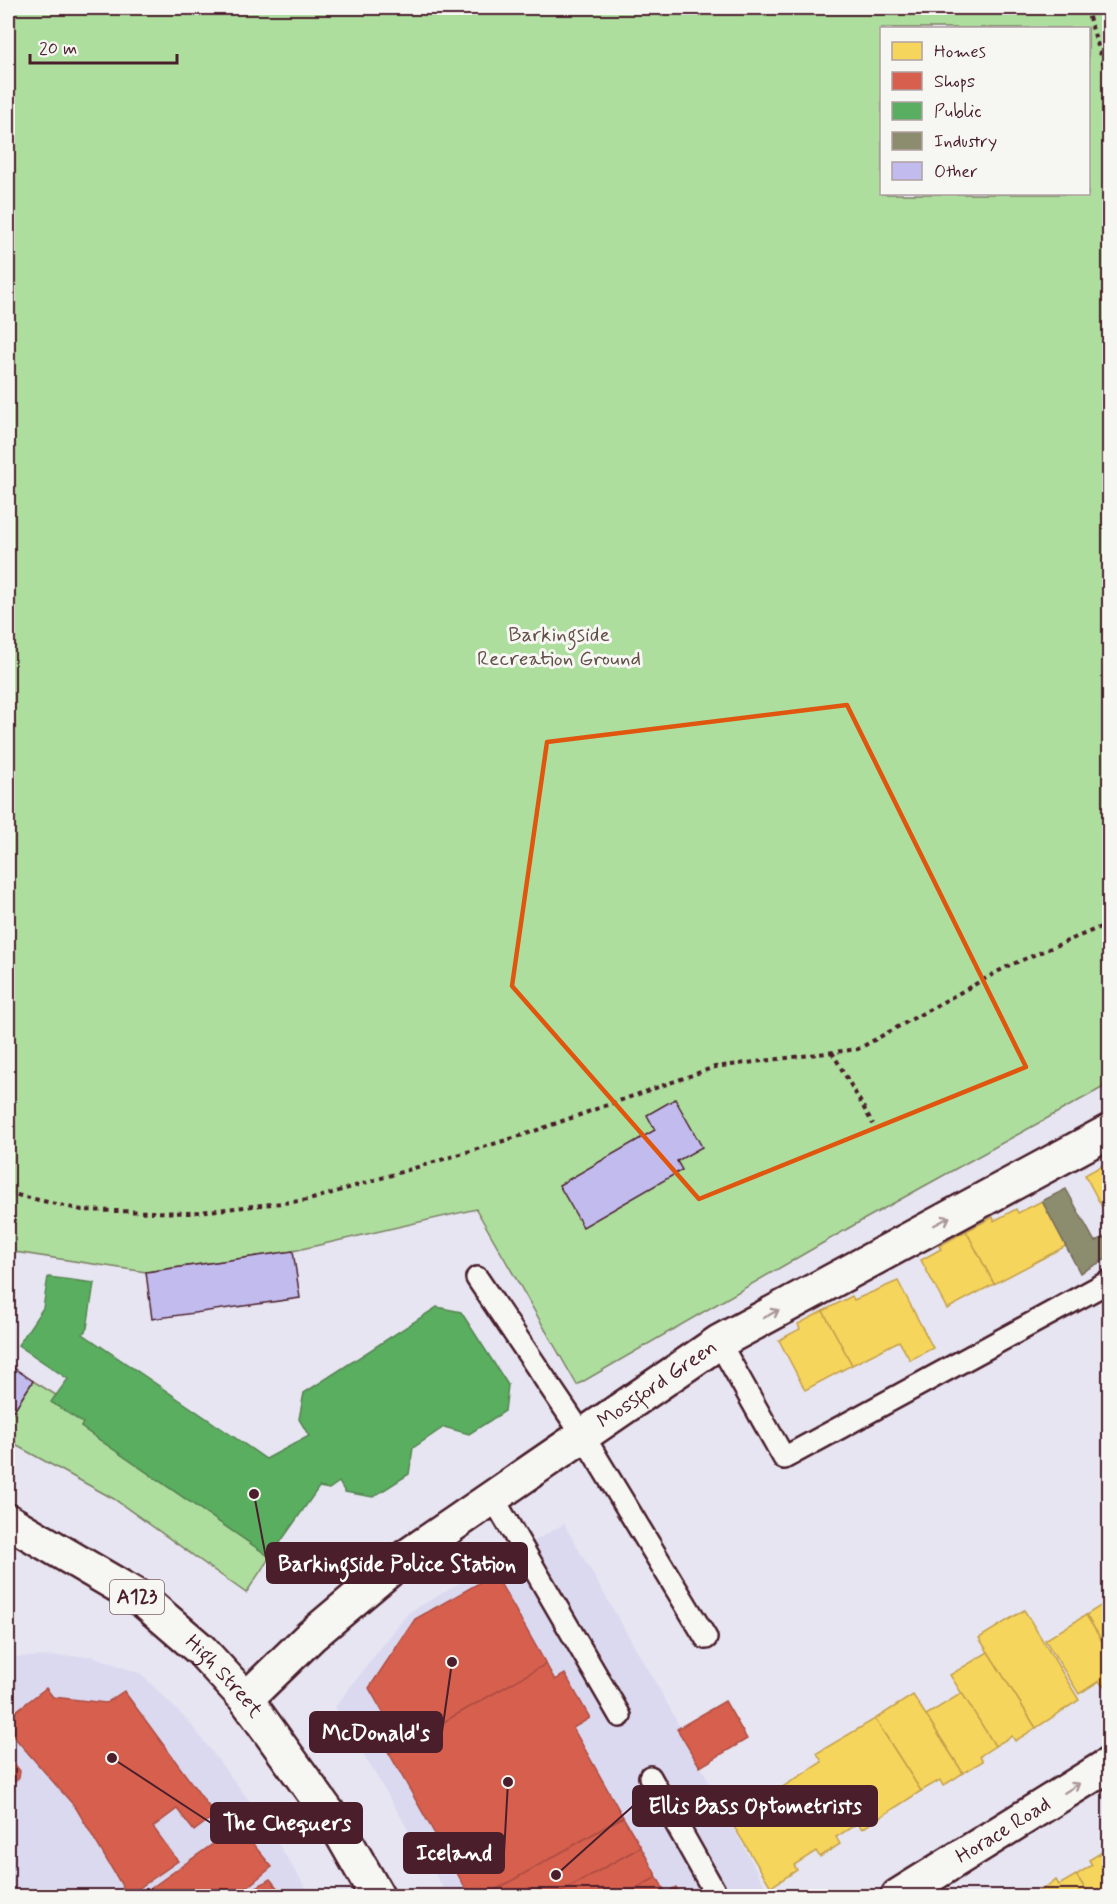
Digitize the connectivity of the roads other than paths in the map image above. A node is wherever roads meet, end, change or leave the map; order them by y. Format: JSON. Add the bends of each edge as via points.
{"nodes":[{"id":1,"x":1110,"y":1131,"type":"edge"},
{"id":2,"x":477,"y":1278,"type":"dead end"},
{"id":3,"x":1110,"y":1281,"type":"edge"},
{"id":4,"x":719,"y":1342,"type":"junction"},
{"id":5,"x":584,"y":1437,"type":"junction"},
{"id":6,"x":492,"y":1496,"type":"junction"},
{"id":7,"x":8,"y":1521,"type":"edge"},
{"id":8,"x":706,"y":1638,"type":"dead end"},
{"id":9,"x":246,"y":1700,"type":"junction"},
{"id":10,"x":620,"y":1716,"type":"dead end"},
{"id":11,"x":1110,"y":1764,"type":"edge"},
{"id":12,"x":650,"y":1777,"type":"dead end"},
{"id":13,"x":377,"y":1896,"type":"edge"},
{"id":14,"x":717,"y":1896,"type":"edge"},
{"id":15,"x":898,"y":1896,"type":"edge"}],
"edges":[{"from":4,"to":1,"type":"street","name":"Mossford Green","one_way":true},
{"from":2,"to":5,"type":"lane"},
{"from":3,"to":4,"type":"lane","via":[[784,1458]]},
{"from":4,"to":5,"type":"street","name":"Mossford Green"},
{"from":5,"to":6,"type":"street","name":"Mossford Green"},
{"from":5,"to":8,"type":"lane"},
{"from":6,"to":9,"type":"street","name":"Mossford Green","via":[[400,1561],[311,1636]]},
{"from":6,"to":10,"type":"lane"},
{"from":7,"to":9,"type":"street","name":"High Street","number":"A123","via":[[142,1600],[201,1650]]},
{"from":9,"to":13,"type":"street","name":"High Street","number":"A123","via":[[336,1824]]},
{"from":15,"to":11,"type":"street","name":"Horace Road","one_way":true},
{"from":12,"to":14,"type":"lane"}]}
